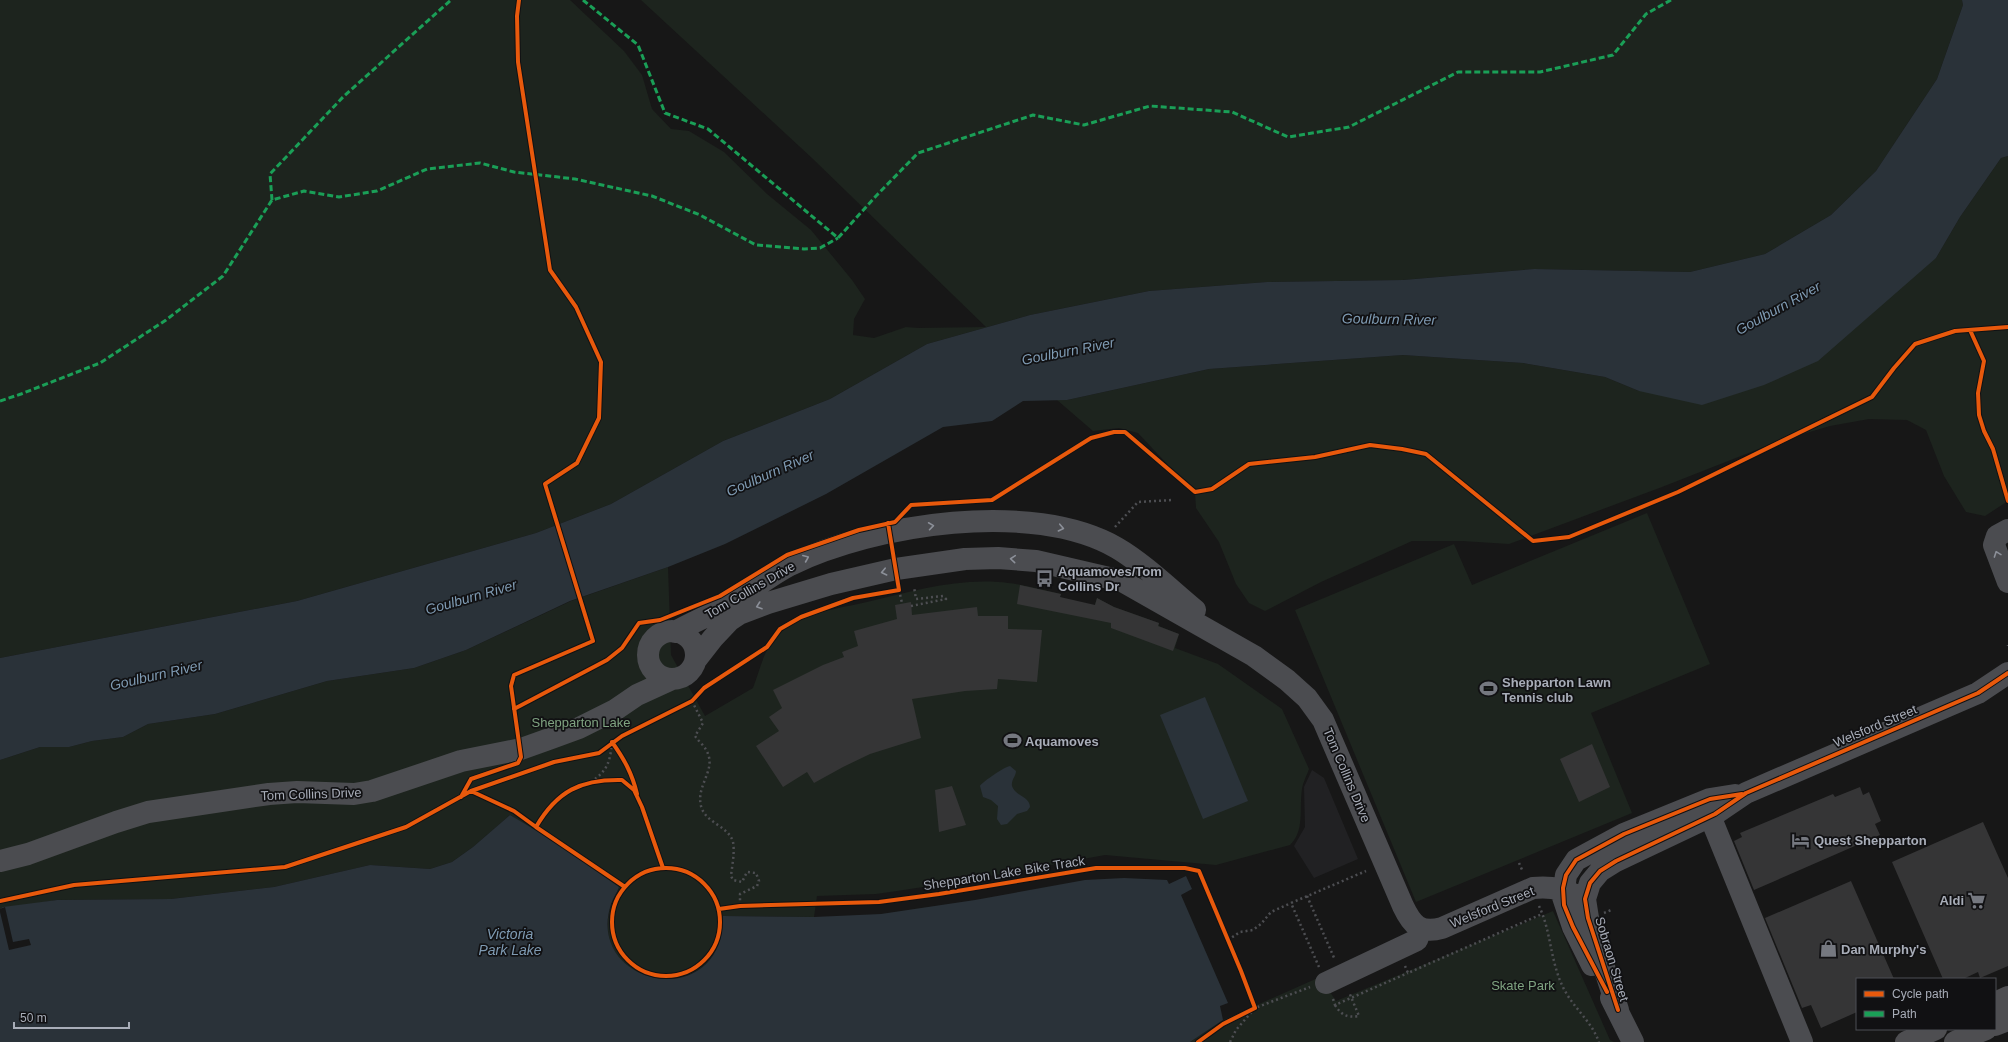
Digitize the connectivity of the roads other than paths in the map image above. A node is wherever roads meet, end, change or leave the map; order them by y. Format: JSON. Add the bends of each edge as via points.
{"nodes":[{"id":1,"x":2008,"y":530,"type":"edge"},
{"id":2,"x":2008,"y":582,"type":"edge"},
{"id":3,"x":675,"y":632,"type":"junction"},
{"id":4,"x":1239,"y":647,"type":"junction"},
{"id":5,"x":694,"y":662,"type":"junction"},
{"id":6,"x":649,"y":663,"type":"junction"},
{"id":7,"x":2008,"y":673,"type":"edge"},
{"id":8,"x":672,"y":679,"type":"junction"},
{"id":9,"x":2008,"y":687,"type":"edge"},
{"id":10,"x":1978,"y":692,"type":"junction"},
{"id":11,"x":637,"y":694,"type":"junction"},
{"id":12,"x":1746,"y":793,"type":"junction"},
{"id":13,"x":1710,"y":816,"type":"junction"},
{"id":14,"x":0,"y":861,"type":"edge"},
{"id":15,"x":1563,"y":888,"type":"junction"},
{"id":16,"x":1585,"y":899,"type":"junction"},
{"id":17,"x":1421,"y":928,"type":"junction"},
{"id":18,"x":1334,"y":979,"type":"road end"},
{"id":19,"x":2008,"y":997,"type":"edge"},
{"id":20,"x":1996,"y":1003,"type":"edge"},
{"id":21,"x":1618,"y":1010,"type":"junction"},
{"id":22,"x":2008,"y":1020,"type":"edge"},
{"id":23,"x":1996,"y":1025,"type":"edge"},
{"id":24,"x":1934,"y":1030,"type":"edge"},
{"id":25,"x":1984,"y":1030,"type":"edge"},
{"id":26,"x":1632,"y":1042,"type":"edge"},
{"id":27,"x":1802,"y":1042,"type":"edge"},
{"id":28,"x":1906,"y":1042,"type":"edge"},
{"id":29,"x":1955,"y":1042,"type":"edge"}],
"edges":[{"from":2,"to":1,"type":"street","one_way":true,"via":[[1994,545],[1997,536]]},
{"from":3,"to":4,"type":"street","name":"Tom Collins Drive","one_way":true,"via":[[731,603],[790,565],[854,540],[952,523],[1032,523],[1061,527],[1116,547]]},
{"from":3,"to":5,"type":"street","via":[[689,639],[695,653]]},
{"from":3,"to":6,"type":"street","via":[[666,632],[653,640],[649,648]]},
{"from":4,"to":5,"type":"street","name":"Tom Collins Drive","one_way":true,"via":[[1122,581],[1036,560],[998,558],[965,559],[898,579],[831,584],[768,603],[730,620]]},
{"from":4,"to":17,"type":"street","name":"Tom Collins Drive","via":[[1288,680],[1307,698],[1323,720],[1406,913],[1413,924]]},
{"from":5,"to":8,"type":"street","via":[[686,674]]},
{"from":6,"to":8,"type":"street","via":[[658,675]]},
{"from":6,"to":11,"type":"street","name":"Tom Collins Drive","via":[[648,678]]},
{"from":7,"to":10,"type":"street","name":"Welsford Street"},
{"from":8,"to":11,"type":"street","name":"Tom Collins Drive"},
{"from":9,"to":10,"type":"street","name":"Welsford Street"},
{"from":10,"to":12,"type":"street","name":"Welsford Street"},
{"from":11,"to":14,"type":"street","name":"Tom Collins Drive","via":[[615,710],[579,728],[544,741],[521,749],[461,761],[372,791],[354,794],[269,794],[148,812],[28,854]]},
{"from":12,"to":13,"type":"street","name":"Welsford Street"},
{"from":12,"to":15,"type":"street","name":"Welsford Street","via":[[1710,800],[1624,834],[1594,849],[1576,860],[1566,874]]},
{"from":13,"to":16,"type":"street","name":"Welsford Street","via":[[1600,871],[1590,883]]},
{"from":13,"to":27,"type":"street"},
{"from":15,"to":16,"type":"street","name":"Welsford Street"},
{"from":15,"to":17,"type":"street","name":"Welsford Street","via":[[1548,886],[1531,889],[1442,928]]},
{"from":15,"to":21,"type":"street","name":"Sobraon Street","via":[[1564,905],[1573,927]]},
{"from":16,"to":21,"type":"street","name":"Sobraon Street","via":[[1588,918]]},
{"from":17,"to":18,"type":"street","via":[[1417,940]]},
{"from":19,"to":20,"type":"highway"},
{"from":21,"to":26,"type":"street","name":"Sobraon Street"},
{"from":22,"to":23,"type":"highway"},
{"from":24,"to":28,"type":"highway"},
{"from":25,"to":29,"type":"highway"}]}
